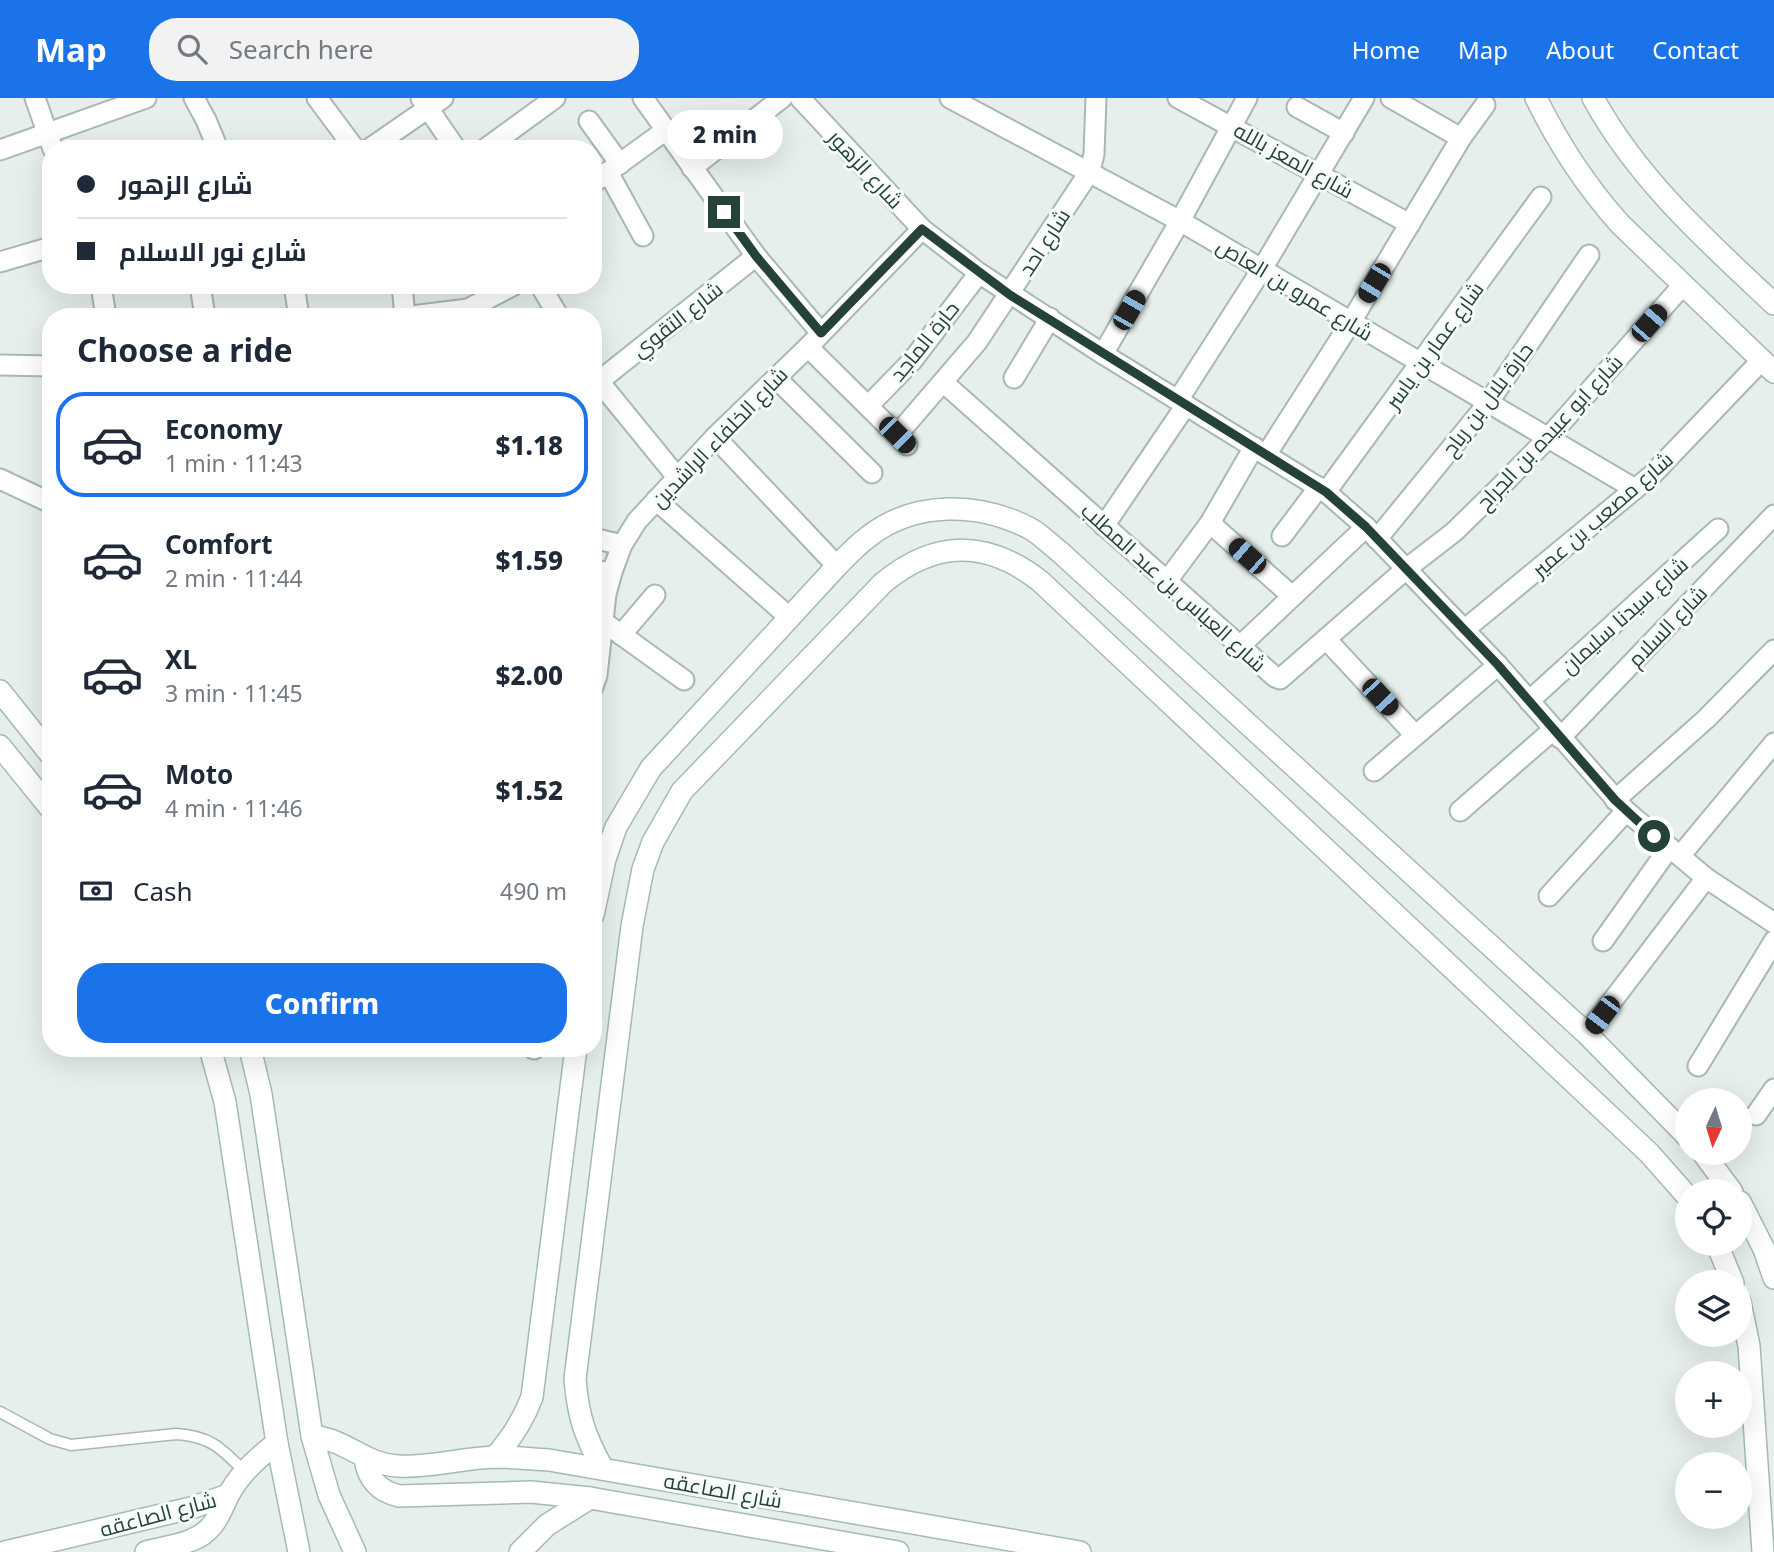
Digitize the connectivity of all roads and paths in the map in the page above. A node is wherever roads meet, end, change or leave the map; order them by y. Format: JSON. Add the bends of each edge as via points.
{"nodes":[{"id":1,"x":35,"y":98,"type":"edge"},
{"id":2,"x":146,"y":98,"type":"edge"},
{"id":3,"x":194,"y":98,"type":"edge"},
{"id":4,"x":555,"y":98,"type":"edge"},
{"id":5,"x":643,"y":98,"type":"edge"},
{"id":6,"x":782,"y":98,"type":"edge"},
{"id":7,"x":800,"y":98,"type":"edge"},
{"id":8,"x":950,"y":98,"type":"edge"},
{"id":9,"x":1096,"y":98,"type":"edge"},
{"id":10,"x":1178,"y":98,"type":"edge"},
{"id":11,"x":1247,"y":98,"type":"edge"},
{"id":12,"x":1364,"y":98,"type":"edge"},
{"id":13,"x":1391,"y":98,"type":"edge"},
{"id":14,"x":1536,"y":98,"type":"edge"},
{"id":15,"x":1593,"y":98,"type":"edge"},
{"id":16,"x":322,"y":100,"type":"edge"},
{"id":17,"x":431,"y":102,"type":"edge"},
{"id":18,"x":1485,"y":105,"type":"dead end"},
{"id":19,"x":1297,"y":107,"type":"dead end"},
{"id":20,"x":589,"y":121,"type":"dead end"},
{"id":21,"x":1232,"y":126,"type":"junction"},
{"id":22,"x":666,"y":130,"type":"junction"},
{"id":23,"x":1344,"y":132,"type":"junction"},
{"id":24,"x":1461,"y":138,"type":"junction"},
{"id":25,"x":49,"y":140,"type":"edge"},
{"id":26,"x":54,"y":140,"type":"edge"},
{"id":27,"x":214,"y":140,"type":"edge"},
{"id":28,"x":349,"y":140,"type":"edge"},
{"id":29,"x":381,"y":140,"type":"edge"},
{"id":30,"x":451,"y":140,"type":"edge"},
{"id":31,"x":497,"y":140,"type":"edge"},
{"id":32,"x":596,"y":140,"type":"edge"},
{"id":33,"x":42,"y":143,"type":"edge"},
{"id":34,"x":0,"y":150,"type":"edge"},
{"id":35,"x":692,"y":168,"type":"junction"},
{"id":36,"x":1090,"y":171,"type":"junction"},
{"id":37,"x":607,"y":173,"type":"edge"},
{"id":38,"x":1320,"y":174,"type":"junction"},
{"id":39,"x":1541,"y":197,"type":"dead end"},
{"id":40,"x":1180,"y":221,"type":"junction"},
{"id":41,"x":1410,"y":224,"type":"junction"},
{"id":42,"x":922,"y":229,"type":"junction"},
{"id":43,"x":643,"y":236,"type":"dead end"},
{"id":44,"x":42,"y":250,"type":"edge"},
{"id":45,"x":1589,"y":255,"type":"dead end"},
{"id":46,"x":756,"y":256,"type":"junction"},
{"id":47,"x":0,"y":262,"type":"edge"},
{"id":48,"x":1262,"y":269,"type":"junction"},
{"id":49,"x":979,"y":273,"type":"junction"},
{"id":50,"x":1683,"y":285,"type":"junction"},
{"id":51,"x":500,"y":294,"type":"edge"},
{"id":52,"x":1010,"y":295,"type":"junction"},
{"id":53,"x":1774,"y":304,"type":"edge"},
{"id":54,"x":478,"y":308,"type":"edge"},
{"id":55,"x":1050,"y":318,"type":"junction"},
{"id":56,"x":1351,"y":322,"type":"junction"},
{"id":57,"x":814,"y":340,"type":"junction"},
{"id":58,"x":1103,"y":354,"type":"junction"},
{"id":59,"x":1421,"y":363,"type":"junction"},
{"id":60,"x":0,"y":365,"type":"edge"},
{"id":61,"x":42,"y":366,"type":"edge"},
{"id":62,"x":1768,"y":366,"type":"edge"},
{"id":63,"x":776,"y":378,"type":"junction"},
{"id":64,"x":1014,"y":378,"type":"dead end"},
{"id":65,"x":602,"y":380,"type":"edge"},
{"id":66,"x":944,"y":383,"type":"junction"},
{"id":67,"x":602,"y":390,"type":"edge"},
{"id":68,"x":1182,"y":403,"type":"junction"},
{"id":69,"x":1488,"y":403,"type":"junction"},
{"id":70,"x":868,"y":406,"type":"junction"},
{"id":71,"x":715,"y":437,"type":"junction"},
{"id":72,"x":1547,"y":439,"type":"junction"},
{"id":73,"x":1260,"y":451,"type":"junction"},
{"id":74,"x":872,"y":473,"type":"dead end"},
{"id":75,"x":677,"y":477,"type":"junction"},
{"id":76,"x":0,"y":479,"type":"edge"},
{"id":77,"x":1634,"y":489,"type":"junction"},
{"id":78,"x":1322,"y":490,"type":"junction"},
{"id":79,"x":42,"y":499,"type":"edge"},
{"id":80,"x":656,"y":500,"type":"junction"},
{"id":81,"x":1774,"y":515,"type":"edge"},
{"id":82,"x":1209,"y":523,"type":"junction"},
{"id":83,"x":1104,"y":526,"type":"junction"},
{"id":84,"x":1718,"y":530,"type":"dead end"},
{"id":85,"x":1372,"y":533,"type":"junction"},
{"id":86,"x":1282,"y":536,"type":"dead end"},
{"id":87,"x":602,"y":540,"type":"edge"},
{"id":88,"x":622,"y":545,"type":"junction"},
{"id":89,"x":836,"y":566,"type":"junction"},
{"id":90,"x":1406,"y":569,"type":"junction"},
{"id":91,"x":603,"y":571,"type":"edge"},
{"id":92,"x":1167,"y":581,"type":"junction"},
{"id":93,"x":654,"y":595,"type":"dead end"},
{"id":94,"x":1292,"y":596,"type":"junction"},
{"id":95,"x":789,"y":617,"type":"junction"},
{"id":96,"x":606,"y":627,"type":"edge"},
{"id":97,"x":1464,"y":630,"type":"junction"},
{"id":98,"x":1326,"y":639,"type":"junction"},
{"id":99,"x":1240,"y":646,"type":"junction"},
{"id":100,"x":602,"y":648,"type":"edge"},
{"id":101,"x":1774,"y":650,"type":"edge"},
{"id":102,"x":1498,"y":665,"type":"junction"},
{"id":103,"x":684,"y":680,"type":"dead end"},
{"id":104,"x":0,"y":691,"type":"edge"},
{"id":105,"x":1529,"y":701,"type":"junction"},
{"id":106,"x":1556,"y":734,"type":"junction"},
{"id":107,"x":1415,"y":735,"type":"junction"},
{"id":108,"x":1774,"y":743,"type":"edge"},
{"id":109,"x":42,"y":744,"type":"edge"},
{"id":110,"x":0,"y":746,"type":"edge"},
{"id":111,"x":1374,"y":771,"type":"dead end"},
{"id":112,"x":42,"y":798,"type":"edge"},
{"id":113,"x":1620,"y":806,"type":"junction"},
{"id":114,"x":1460,"y":811,"type":"dead end"},
{"id":115,"x":1674,"y":852,"type":"junction"},
{"id":116,"x":602,"y":873,"type":"edge"},
{"id":117,"x":1706,"y":878,"type":"junction"},
{"id":118,"x":1549,"y":896,"type":"dead end"},
{"id":119,"x":1774,"y":926,"type":"edge"},
{"id":120,"x":1603,"y":940,"type":"dead end"},
{"id":121,"x":1587,"y":1034,"type":"junction"},
{"id":122,"x":212,"y":1057,"type":"edge"},
{"id":123,"x":252,"y":1057,"type":"edge"},
{"id":124,"x":575,"y":1057,"type":"edge"},
{"id":125,"x":1698,"y":1066,"type":"dead end"},
{"id":126,"x":1774,"y":1089,"type":"edge"},
{"id":127,"x":1756,"y":1115,"type":"dead end"},
{"id":128,"x":1675,"y":1124,"type":"edge"},
{"id":129,"x":1675,"y":1182,"type":"edge"},
{"id":130,"x":1752,"y":1226,"type":"edge"},
{"id":131,"x":1774,"y":1278,"type":"edge"},
{"id":132,"x":1749,"y":1347,"type":"edge"},
{"id":133,"x":536,"y":1375,"type":"junction"},
{"id":134,"x":575,"y":1379,"type":"junction"},
{"id":135,"x":0,"y":1412,"type":"edge"},
{"id":136,"x":312,"y":1436,"type":"junction"},
{"id":137,"x":277,"y":1443,"type":"junction"},
{"id":138,"x":495,"y":1457,"type":"junction"},
{"id":139,"x":365,"y":1458,"type":"junction"},
{"id":140,"x":603,"y":1469,"type":"junction"},
{"id":141,"x":245,"y":1472,"type":"junction"},
{"id":142,"x":228,"y":1496,"type":"junction"},
{"id":143,"x":590,"y":1498,"type":"junction"},
{"id":144,"x":5,"y":1552,"type":"edge"},
{"id":145,"x":146,"y":1552,"type":"edge"},
{"id":146,"x":299,"y":1552,"type":"edge"},
{"id":147,"x":355,"y":1552,"type":"edge"},
{"id":148,"x":520,"y":1552,"type":"edge"},
{"id":149,"x":898,"y":1552,"type":"edge"},
{"id":150,"x":1080,"y":1552,"type":"edge"},
{"id":151,"x":1763,"y":1552,"type":"edge"}],
"edges":[{"from":1,"to":25,"type":"street"},
{"from":2,"to":26,"type":"street"},
{"from":3,"to":27,"type":"street"},
{"from":4,"to":31,"type":"street"},
{"from":5,"to":22,"type":"street"},
{"from":6,"to":35,"type":"street"},
{"from":7,"to":42,"type":"street","name":"شارع الزهور"},
{"from":8,"to":36,"type":"street","name":"شارع عمرو بن العاص"},
{"from":9,"to":36,"type":"street","name":"شارع احد"},
{"from":10,"to":21,"type":"street","name":"شارع المعز بالله"},
{"from":11,"to":21,"type":"street"},
{"from":12,"to":23,"type":"street"},
{"from":13,"to":24,"type":"street"},
{"from":14,"to":50,"type":"street","via":[[1565,153],[1600,202]]},
{"from":15,"to":53,"type":"street","via":[[1669,204]]},
{"from":16,"to":28,"type":"street"},
{"from":17,"to":29,"type":"street"},
{"from":17,"to":30,"type":"street"},
{"from":18,"to":24,"type":"street"},
{"from":19,"to":23,"type":"street"},
{"from":20,"to":32,"type":"street"},
{"from":21,"to":38,"type":"street","name":"شارع المعز بالله"},
{"from":21,"to":40,"type":"street"},
{"from":22,"to":35,"type":"street"},
{"from":22,"to":37,"type":"street"},
{"from":23,"to":38,"type":"street"},
{"from":24,"to":41,"type":"street"},
{"from":33,"to":34,"type":"street"},
{"from":35,"to":46,"type":"street"},
{"from":36,"to":40,"type":"street","name":"شارع عمرو بن العاص"},
{"from":36,"to":52,"type":"street","name":"شارع احد"},
{"from":37,"to":43,"type":"street"},
{"from":38,"to":41,"type":"street","name":"شارع المعز بالله"},
{"from":38,"to":48,"type":"street"},
{"from":39,"to":59,"type":"street","name":"شارع عمار بن ياسر"},
{"from":40,"to":48,"type":"street","name":"شارع عمرو بن العاص"},
{"from":40,"to":58,"type":"street"},
{"from":41,"to":56,"type":"street"},
{"from":42,"to":49,"type":"street","name":"شارع الزهور"},
{"from":42,"to":57,"type":"street","name":"شارع الخلفاء الراشدين"},
{"from":44,"to":47,"type":"street"},
{"from":45,"to":69,"type":"street","name":"حارة بلال بن رباح"},
{"from":46,"to":57,"type":"street"},
{"from":46,"to":65,"type":"street","name":"شارع التقوي"},
{"from":48,"to":56,"type":"street","name":"شارع عمرو بن العاص"},
{"from":48,"to":68,"type":"street"},
{"from":49,"to":52,"type":"street","name":"شارع الزهور"},
{"from":49,"to":70,"type":"street","name":"حارة الماجد","via":[[912,361]]},
{"from":50,"to":62,"type":"street"},
{"from":50,"to":72,"type":"street","name":"شارع ابو عبيده بن الجراح"},
{"from":51,"to":54,"type":"street"},
{"from":52,"to":55,"type":"street","name":"شارع الزهور"},
{"from":52,"to":66,"type":"street","name":"شارع احد"},
{"from":55,"to":58,"type":"street","name":"شارع الزهور"},
{"from":55,"to":64,"type":"street"},
{"from":56,"to":59,"type":"street","name":"شارع عمرو بن العاص"},
{"from":56,"to":73,"type":"street"},
{"from":57,"to":63,"type":"street","name":"شارع الخلفاء الراشدين"},
{"from":57,"to":70,"type":"street"},
{"from":58,"to":68,"type":"street","name":"شارع الزهور"},
{"from":59,"to":69,"type":"street","name":"شارع عمرو بن العاص"},
{"from":59,"to":78,"type":"street","name":"شارع عمار بن ياسر"},
{"from":60,"to":61,"type":"street"},
{"from":62,"to":77,"type":"street","name":"شارع مصعب بن عمير"},
{"from":63,"to":71,"type":"street","name":"شارع الخلفاء الراشدين"},
{"from":63,"to":74,"type":"street"},
{"from":66,"to":70,"type":"street","name":"شارع احد","via":[[902,440]]},
{"from":66,"to":83,"type":"street","name":"شارع العباس بن عبد المطلب"},
{"from":67,"to":75,"type":"street"},
{"from":68,"to":73,"type":"street","name":"شارع الزهور"},
{"from":68,"to":83,"type":"street"},
{"from":69,"to":72,"type":"street","name":"شارع عمرو بن العاص"},
{"from":69,"to":85,"type":"street","name":"حارة بلال بن رباح"},
{"from":71,"to":75,"type":"street","name":"شارع الخلفاء الراشدين"},
{"from":71,"to":89,"type":"street"},
{"from":72,"to":77,"type":"street","name":"شارع عمرو بن العاص"},
{"from":72,"to":90,"type":"street","name":"شارع ابو عبيده بن الجراح","via":[[1454,532]]},
{"from":73,"to":78,"type":"street","name":"شارع الزهور"},
{"from":73,"to":82,"type":"street"},
{"from":75,"to":80,"type":"street","name":"شارع الخلفاء الراشدين"},
{"from":76,"to":79,"type":"street"},
{"from":77,"to":97,"type":"street","name":"شارع مصعب بن عمير"},
{"from":78,"to":85,"type":"street","name":"شارع الزهور"},
{"from":78,"to":86,"type":"street","name":"شارع عمار بن ياسر"},
{"from":80,"to":88,"type":"street","name":"شارع الخلفاء الراشدين"},
{"from":80,"to":95,"type":"street"},
{"from":81,"to":106,"type":"street","name":"شارع السلام"},
{"from":82,"to":92,"type":"street"},
{"from":82,"to":94,"type":"street","via":[[1241,564]]},
{"from":83,"to":92,"type":"street","name":"شارع العباس بن عبد المطلب"},
{"from":84,"to":105,"type":"street","name":"شارع سيدنا سليمان"},
{"from":85,"to":90,"type":"street","name":"شارع الزهور"},
{"from":85,"to":94,"type":"street","name":"حارة بلال بن رباح"},
{"from":87,"to":88,"type":"street"},
{"from":88,"to":91,"type":"street","name":"شارع الخلفاء الراشدين"},
{"from":89,"to":95,"type":"street"},
{"from":89,"to":121,"type":"street","via":[[869,536],[900,519],[933,509],[979,511],[1033,530]]},
{"from":90,"to":97,"type":"street","name":"شارع الزهور"},
{"from":90,"to":98,"type":"street","name":"شارع العباس بن عبد المطلب"},
{"from":91,"to":96,"type":"street","name":"شارع الخلفاء الراشدين"},
{"from":92,"to":99,"type":"street","name":"شارع العباس بن عبد المطلب"},
{"from":93,"to":96,"type":"street"},
{"from":94,"to":99,"type":"street","name":"حارة بلال بن رباح"},
{"from":95,"to":116,"type":"street","via":[[651,768],[616,827]]},
{"from":96,"to":100,"type":"street","name":"شارع الخلفاء الراشدين"},
{"from":96,"to":103,"type":"street"},
{"from":97,"to":102,"type":"street","name":"شارع الزهور"},
{"from":98,"to":99,"type":"street","name":"شارع العباس بن عبد المطلب","via":[[1280,679]]},
{"from":98,"to":107,"type":"street"},
{"from":101,"to":113,"type":"street"},
{"from":102,"to":105,"type":"street","name":"شارع الزهور"},
{"from":102,"to":107,"type":"street"},
{"from":104,"to":109,"type":"street"},
{"from":105,"to":106,"type":"street","name":"شارع الزهور"},
{"from":106,"to":113,"type":"street","name":"شارع الزهور"},
{"from":106,"to":114,"type":"street","name":"شارع السلام"},
{"from":107,"to":111,"type":"street"},
{"from":108,"to":115,"type":"street"},
{"from":110,"to":112,"type":"street"},
{"from":113,"to":115,"type":"street","name":"شارع الزهور"},
{"from":113,"to":118,"type":"street"},
{"from":115,"to":117,"type":"street","name":"شارع الزهور"},
{"from":115,"to":120,"type":"street"},
{"from":117,"to":119,"type":"street","name":"شارع الزهور"},
{"from":117,"to":121,"type":"street"},
{"from":119,"to":125,"type":"street"},
{"from":121,"to":128,"type":"street"},
{"from":122,"to":137,"type":"street","via":[[225,1102]]},
{"from":123,"to":136,"type":"street"},
{"from":124,"to":133,"type":"street"},
{"from":126,"to":127,"type":"street"},
{"from":129,"to":134,"type":"street","via":[[1040,581],[997,555],[948,551],[924,556],[883,583],[682,791],[653,842],[635,906]]},
{"from":130,"to":131,"type":"street"},
{"from":132,"to":151,"type":"street"},
{"from":133,"to":134,"type":"street"},
{"from":133,"to":138,"type":"street","via":[[524,1417]]},
{"from":134,"to":140,"type":"street","via":[[580,1422]]},
{"from":135,"to":141,"type":"lane","via":[[71,1445],[191,1435],[220,1447]]},
{"from":136,"to":139,"type":"street","name":"شارع الصاعقه","via":[[338,1441]]},
{"from":136,"to":147,"type":"street","via":[[328,1495]]},
{"from":137,"to":141,"type":"street","name":"شارع الصاعقه"},
{"from":137,"to":146,"type":"street"},
{"from":138,"to":139,"type":"street","name":"شارع الصاعقه","via":[[398,1466]]},
{"from":138,"to":140,"type":"street","name":"شارع الصاعقه"},
{"from":139,"to":143,"type":"street","name":"شارع الصاعقه","via":[[376,1485],[398,1496],[531,1492]]},
{"from":140,"to":150,"type":"street","name":"شارع الصاعقه"},
{"from":141,"to":142,"type":"street","name":"شارع الصاعقه"},
{"from":142,"to":144,"type":"street","name":"شارع الصاعقه"},
{"from":142,"to":145,"type":"street","name":"شارع الصاعقه","via":[[215,1522],[201,1535]]},
{"from":143,"to":148,"type":"street","via":[[547,1525]]},
{"from":143,"to":149,"type":"street","name":"شارع الصاعقه"}]}
